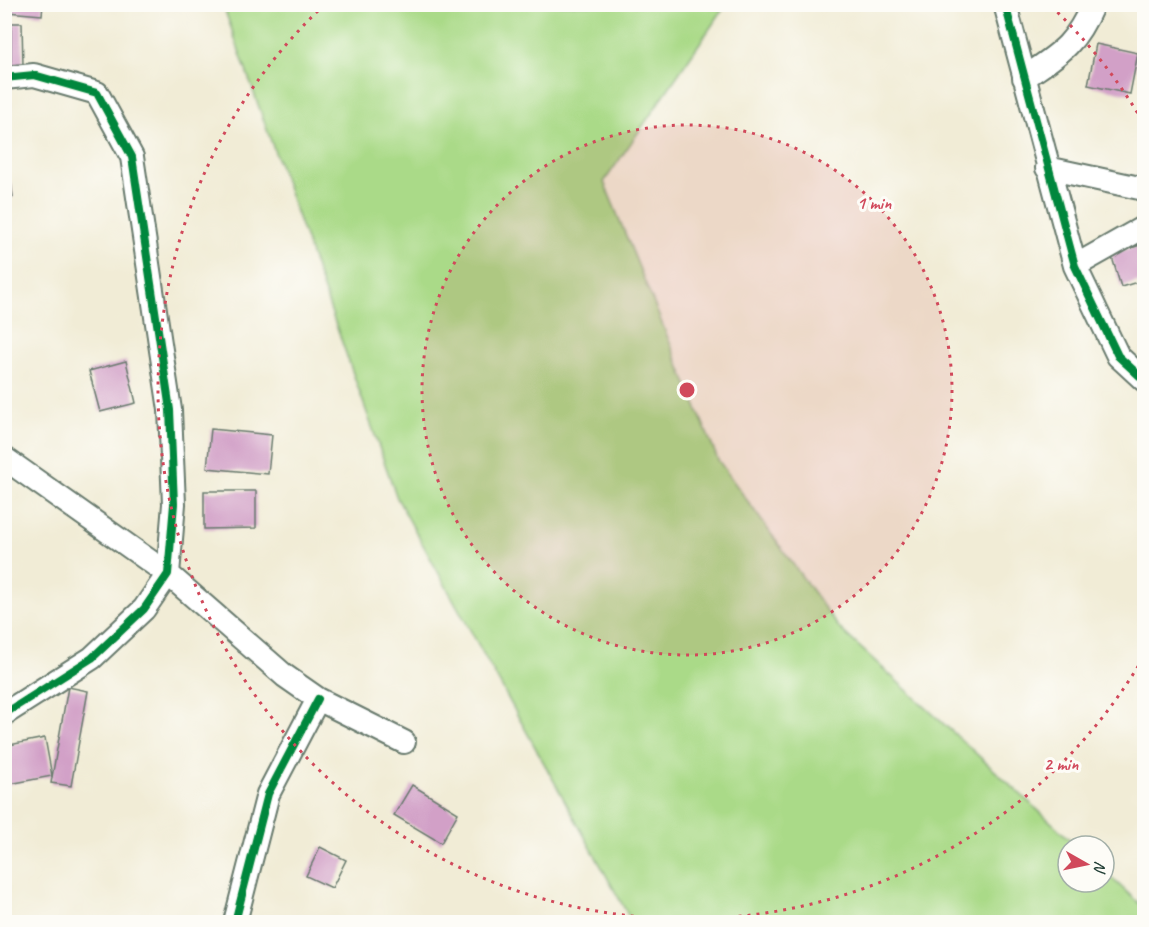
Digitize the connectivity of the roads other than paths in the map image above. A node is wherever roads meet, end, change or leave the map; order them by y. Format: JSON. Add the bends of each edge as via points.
{"nodes":[{"id":1,"x":1005,"y":4,"type":"edge"},
{"id":2,"x":1093,"y":4,"type":"edge"},
{"id":3,"x":4,"y":78,"type":"edge"},
{"id":4,"x":1024,"y":78,"type":"junction"},
{"id":5,"x":1047,"y":168,"type":"junction"},
{"id":6,"x":1144,"y":189,"type":"edge"},
{"id":7,"x":1144,"y":227,"type":"edge"},
{"id":8,"x":1075,"y":266,"type":"junction"},
{"id":9,"x":1144,"y":380,"type":"edge"},
{"id":10,"x":4,"y":458,"type":"edge"},
{"id":11,"x":168,"y":574,"type":"junction"},
{"id":12,"x":318,"y":699,"type":"junction"},
{"id":13,"x":4,"y":714,"type":"edge"},
{"id":14,"x":404,"y":742,"type":"dead end"},
{"id":15,"x":235,"y":922,"type":"edge"}],
"edges":[{"from":1,"to":4,"type":"street"},
{"from":2,"to":4,"type":"street","via":[[1066,49]]},
{"from":3,"to":11,"type":"street","via":[[34,75],[97,93],[132,157],[170,410],[174,504]]},
{"from":4,"to":5,"type":"street"},
{"from":5,"to":6,"type":"street"},
{"from":5,"to":8,"type":"street"},
{"from":7,"to":8,"type":"street"},
{"from":8,"to":9,"type":"street","via":[[1118,356]]},
{"from":10,"to":11,"type":"street"},
{"from":11,"to":12,"type":"street","via":[[276,668]]},
{"from":11,"to":13,"type":"street","via":[[144,609],[92,658]]},
{"from":12,"to":14,"type":"street"},
{"from":12,"to":15,"type":"street","via":[[268,794]]}]}
